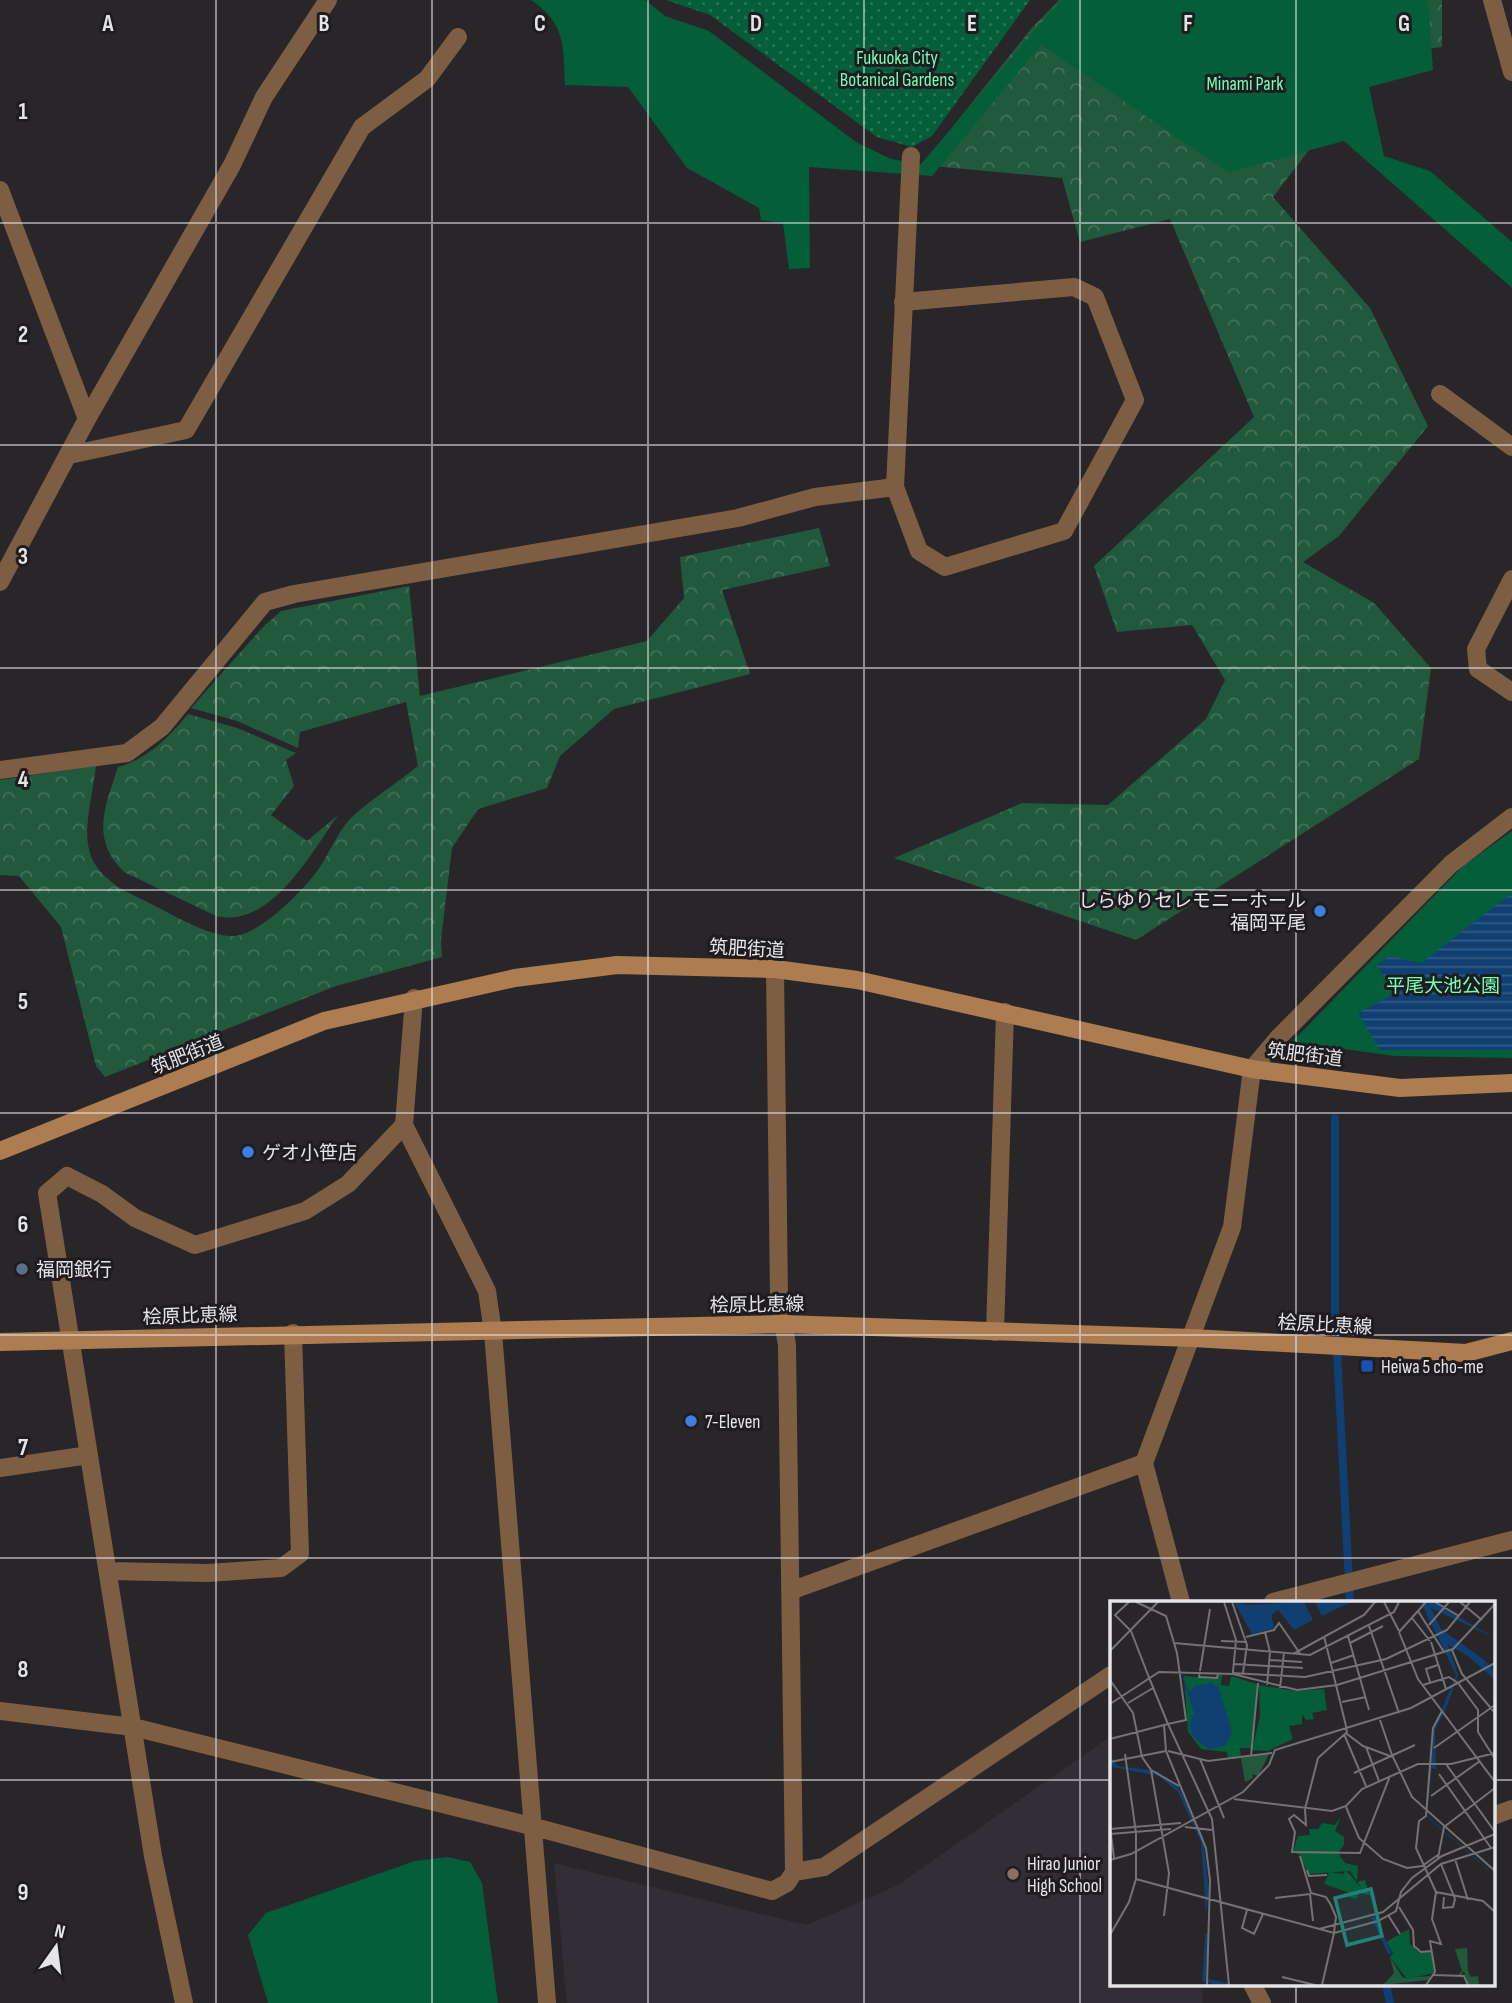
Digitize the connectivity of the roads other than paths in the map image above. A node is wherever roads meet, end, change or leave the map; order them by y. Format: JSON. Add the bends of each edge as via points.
{"nodes":[{"id":1,"x":328,"y":0,"type":"edge"},
{"id":2,"x":1492,"y":0,"type":"edge"},
{"id":3,"x":458,"y":37,"type":"dead end"},
{"id":4,"x":1512,"y":72,"type":"edge"},
{"id":5,"x":911,"y":156,"type":"dead end"},
{"id":6,"x":0,"y":190,"type":"edge"},
{"id":7,"x":903,"y":302,"type":"junction"},
{"id":8,"x":1440,"y":394,"type":"dead end"},
{"id":9,"x":87,"y":419,"type":"junction"},
{"id":10,"x":1512,"y":447,"type":"edge"},
{"id":11,"x":69,"y":455,"type":"junction"},
{"id":12,"x":895,"y":487,"type":"junction"},
{"id":13,"x":1512,"y":579,"type":"edge"},
{"id":14,"x":0,"y":582,"type":"edge"},
{"id":15,"x":1512,"y":692,"type":"edge"},
{"id":16,"x":0,"y":770,"type":"edge"},
{"id":17,"x":1512,"y":817,"type":"edge"},
{"id":18,"x":775,"y":969,"type":"junction"},
{"id":19,"x":414,"y":998,"type":"junction"},
{"id":20,"x":1005,"y":1013,"type":"junction"},
{"id":21,"x":1252,"y":1069,"type":"junction"},
{"id":22,"x":1512,"y":1083,"type":"edge"},
{"id":23,"x":404,"y":1125,"type":"junction"},
{"id":24,"x":0,"y":1151,"type":"edge"},
{"id":25,"x":784,"y":1324,"type":"junction"},
{"id":26,"x":493,"y":1332,"type":"junction"},
{"id":27,"x":995,"y":1332,"type":"junction"},
{"id":28,"x":293,"y":1333,"type":"junction"},
{"id":29,"x":1192,"y":1338,"type":"junction"},
{"id":30,"x":70,"y":1340,"type":"junction"},
{"id":31,"x":1512,"y":1341,"type":"edge"},
{"id":32,"x":0,"y":1342,"type":"edge"},
{"id":33,"x":89,"y":1455,"type":"junction"},
{"id":34,"x":1144,"y":1463,"type":"junction"},
{"id":35,"x":0,"y":1468,"type":"edge"},
{"id":36,"x":1512,"y":1540,"type":"edge"},
{"id":37,"x":108,"y":1571,"type":"junction"},
{"id":38,"x":790,"y":1591,"type":"junction"},
{"id":39,"x":1181,"y":1601,"type":"edge"},
{"id":40,"x":1277,"y":1601,"type":"edge"},
{"id":41,"x":1110,"y":1676,"type":"edge"},
{"id":42,"x":0,"y":1711,"type":"edge"},
{"id":43,"x":133,"y":1727,"type":"junction"},
{"id":44,"x":1512,"y":1810,"type":"edge"},
{"id":45,"x":1494,"y":1816,"type":"edge"},
{"id":46,"x":531,"y":1826,"type":"junction"},
{"id":47,"x":794,"y":1872,"type":"junction"},
{"id":48,"x":1253,"y":1986,"type":"edge"},
{"id":49,"x":184,"y":2003,"type":"edge"},
{"id":50,"x":547,"y":2003,"type":"edge"},
{"id":51,"x":1262,"y":2003,"type":"edge"}],
"edges":[{"from":1,"to":9,"type":"street","via":[[264,97],[232,165]]},
{"from":2,"to":4,"type":"street"},
{"from":3,"to":11,"type":"street","via":[[427,79],[362,127],[186,430]]},
{"from":5,"to":7,"type":"street"},
{"from":6,"to":9,"type":"street"},
{"from":7,"to":12,"type":"street"},
{"from":7,"to":12,"type":"street","via":[[1074,287],[1096,297],[1135,400],[1064,531],[944,567],[919,551]]},
{"from":8,"to":10,"type":"street"},
{"from":9,"to":11,"type":"street"},
{"from":11,"to":14,"type":"street"},
{"from":12,"to":16,"type":"street","via":[[815,497],[738,518],[265,602],[162,727],[127,753]]},
{"from":13,"to":15,"type":"street","via":[[1476,649],[1478,669]]},
{"from":17,"to":21,"type":"street","via":[[1451,864]]},
{"from":18,"to":19,"type":"street","name":"筑肥街道","via":[[617,965]]},
{"from":18,"to":20,"type":"street","name":"筑肥街道","via":[[857,980]]},
{"from":18,"to":25,"type":"street","via":[[779,1298]]},
{"from":19,"to":23,"type":"street"},
{"from":19,"to":24,"type":"street","name":"筑肥街道","via":[[324,1021]]},
{"from":20,"to":21,"type":"street","name":"筑肥街道"},
{"from":20,"to":27,"type":"street"},
{"from":21,"to":22,"type":"street","name":"筑肥街道","via":[[1401,1088]]},
{"from":21,"to":29,"type":"street","via":[[1232,1227]]},
{"from":23,"to":26,"type":"street","via":[[487,1291]]},
{"from":23,"to":30,"type":"street","via":[[348,1184],[305,1211],[195,1245],[135,1218],[67,1176],[47,1193]]},
{"from":25,"to":26,"type":"street","name":"桧原比恵線"},
{"from":25,"to":27,"type":"street","name":"桧原比恵線"},
{"from":25,"to":38,"type":"street"},
{"from":26,"to":28,"type":"street","name":"桧原比恵線"},
{"from":26,"to":46,"type":"street"},
{"from":27,"to":29,"type":"street","name":"桧原比恵線"},
{"from":28,"to":30,"type":"street","name":"桧原比恵線"},
{"from":28,"to":37,"type":"street","via":[[300,1554],[281,1568],[207,1573]]},
{"from":29,"to":31,"type":"street","name":"桧原比恵線","via":[[1466,1353]]},
{"from":29,"to":34,"type":"street"},
{"from":30,"to":32,"type":"street","name":"桧原比恵線"},
{"from":30,"to":33,"type":"street"},
{"from":33,"to":35,"type":"street"},
{"from":33,"to":37,"type":"street"},
{"from":34,"to":38,"type":"street"},
{"from":34,"to":39,"type":"street"},
{"from":36,"to":40,"type":"street"},
{"from":37,"to":43,"type":"street"},
{"from":38,"to":47,"type":"street"},
{"from":41,"to":47,"type":"street","via":[[824,1867]]},
{"from":42,"to":43,"type":"street"},
{"from":43,"to":46,"type":"street"},
{"from":43,"to":49,"type":"street","via":[[153,1856]]},
{"from":44,"to":45,"type":"street"},
{"from":46,"to":47,"type":"street","via":[[772,1891]]},
{"from":46,"to":50,"type":"street"},
{"from":48,"to":51,"type":"street"}]}
